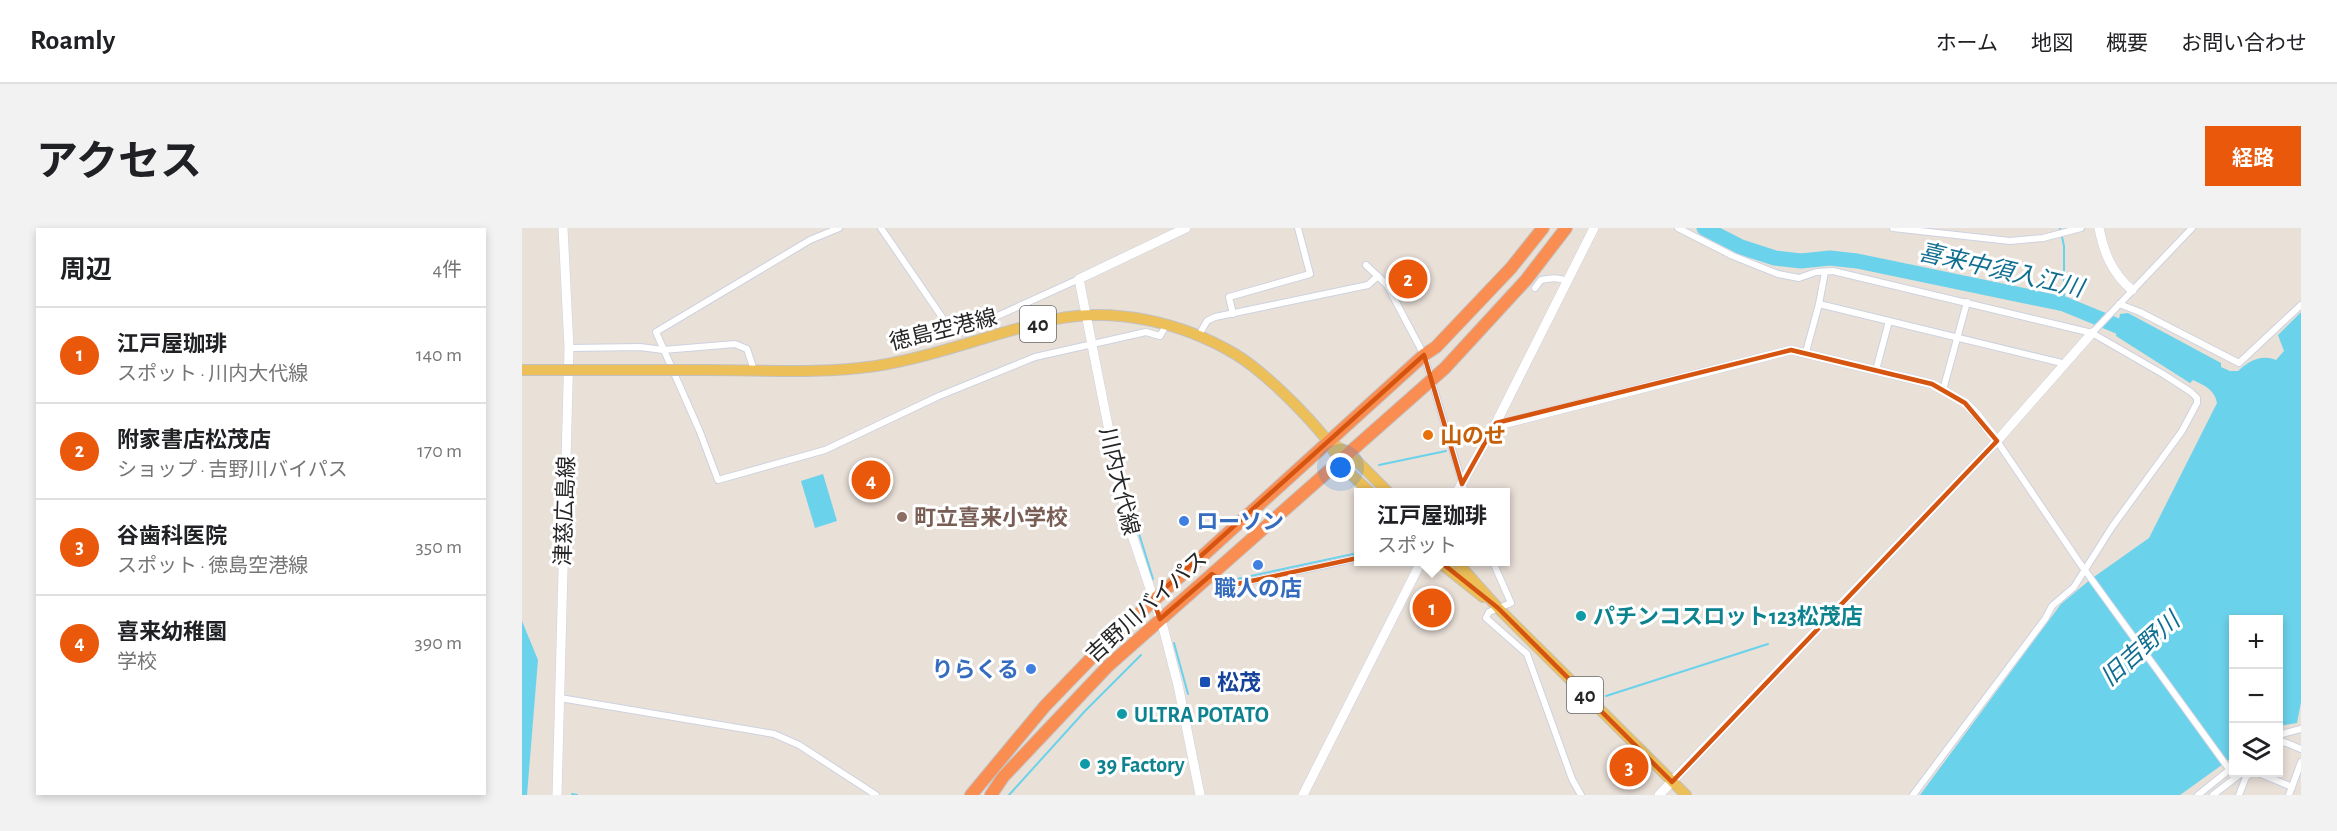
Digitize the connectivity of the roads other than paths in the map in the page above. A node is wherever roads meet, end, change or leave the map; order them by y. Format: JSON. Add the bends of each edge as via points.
{"nodes":[{"id":1,"x":563,"y":228,"type":"edge"},
{"id":2,"x":838,"y":228,"type":"edge"},
{"id":3,"x":881,"y":228,"type":"edge"},
{"id":4,"x":1185,"y":228,"type":"edge"},
{"id":5,"x":1298,"y":228,"type":"edge"},
{"id":6,"x":1543,"y":228,"type":"edge"},
{"id":7,"x":1566,"y":228,"type":"edge"},
{"id":8,"x":1594,"y":228,"type":"edge"},
{"id":9,"x":1678,"y":228,"type":"edge"},
{"id":10,"x":1893,"y":228,"type":"edge"},
{"id":11,"x":2081,"y":228,"type":"edge"},
{"id":12,"x":2099,"y":228,"type":"edge"},
{"id":13,"x":2192,"y":228,"type":"edge"},
{"id":14,"x":1366,"y":265,"type":"dead end"},
{"id":15,"x":1825,"y":272,"type":"junction"},
{"id":16,"x":1378,"y":276,"type":"junction"},
{"id":17,"x":1079,"y":279,"type":"junction"},
{"id":18,"x":1567,"y":281,"type":"junction"},
{"id":19,"x":1535,"y":288,"type":"dead end"},
{"id":20,"x":2132,"y":290,"type":"junction"},
{"id":21,"x":1967,"y":302,"type":"junction"},
{"id":22,"x":1819,"y":304,"type":"junction"},
{"id":23,"x":2118,"y":305,"type":"junction"},
{"id":24,"x":2301,"y":305,"type":"edge"},
{"id":25,"x":1233,"y":314,"type":"junction"},
{"id":26,"x":1086,"y":316,"type":"junction"},
{"id":27,"x":1889,"y":321,"type":"junction"},
{"id":28,"x":1167,"y":324,"type":"junction"},
{"id":29,"x":2094,"y":331,"type":"junction"},
{"id":30,"x":1199,"y":335,"type":"junction"},
{"id":31,"x":1959,"y":337,"type":"junction"},
{"id":32,"x":1091,"y":343,"type":"junction"},
{"id":33,"x":569,"y":348,"type":"junction"},
{"id":34,"x":663,"y":350,"type":"junction"},
{"id":35,"x":1806,"y":352,"type":"junction"},
{"id":36,"x":1424,"y":355,"type":"junction"},
{"id":37,"x":2066,"y":364,"type":"junction"},
{"id":38,"x":522,"y":370,"type":"edge"},
{"id":39,"x":754,"y":370,"type":"junction"},
{"id":40,"x":1876,"y":370,"type":"junction"},
{"id":41,"x":1431,"y":382,"type":"junction"},
{"id":42,"x":1943,"y":390,"type":"junction"},
{"id":43,"x":1496,"y":423,"type":"junction"},
{"id":44,"x":1997,"y":441,"type":"junction"},
{"id":45,"x":1330,"y":442,"type":"junction"},
{"id":46,"x":1344,"y":457,"type":"junction"},
{"id":47,"x":1367,"y":488,"type":"edge"},
{"id":48,"x":1383,"y":488,"type":"edge"},
{"id":49,"x":1460,"y":488,"type":"edge"},
{"id":50,"x":1462,"y":488,"type":"edge"},
{"id":51,"x":1354,"y":559,"type":"edge"},
{"id":52,"x":1418,"y":566,"type":"edge"},
{"id":53,"x":1445,"y":566,"type":"edge"},
{"id":54,"x":1461,"y":566,"type":"edge"},
{"id":55,"x":1495,"y":566,"type":"edge"},
{"id":56,"x":2087,"y":573,"type":"junction"},
{"id":57,"x":1212,"y":574,"type":"junction"},
{"id":58,"x":1153,"y":599,"type":"junction"},
{"id":59,"x":1498,"y":608,"type":"junction"},
{"id":60,"x":1160,"y":619,"type":"junction"},
{"id":61,"x":560,"y":698,"type":"junction"},
{"id":62,"x":2301,"y":729,"type":"edge"},
{"id":63,"x":2283,"y":734,"type":"edge"},
{"id":64,"x":2283,"y":743,"type":"edge"},
{"id":65,"x":2301,"y":749,"type":"edge"},
{"id":66,"x":2301,"y":762,"type":"edge"},
{"id":67,"x":2229,"y":766,"type":"edge"},
{"id":68,"x":2229,"y":768,"type":"edge"},
{"id":69,"x":2236,"y":777,"type":"edge"},
{"id":70,"x":2246,"y":777,"type":"edge"},
{"id":71,"x":2267,"y":777,"type":"edge"},
{"id":72,"x":1672,"y":782,"type":"junction"},
{"id":73,"x":2292,"y":787,"type":"junction"},
{"id":74,"x":2242,"y":794,"type":"edge"},
{"id":75,"x":557,"y":795,"type":"edge"},
{"id":76,"x":876,"y":795,"type":"edge"},
{"id":77,"x":971,"y":795,"type":"edge"},
{"id":78,"x":991,"y":795,"type":"edge"},
{"id":79,"x":1200,"y":795,"type":"edge"},
{"id":80,"x":1303,"y":795,"type":"edge"},
{"id":81,"x":1581,"y":795,"type":"edge"},
{"id":82,"x":1659,"y":795,"type":"edge"},
{"id":83,"x":1686,"y":795,"type":"edge"},
{"id":84,"x":1913,"y":795,"type":"edge"},
{"id":85,"x":2198,"y":795,"type":"edge"},
{"id":86,"x":2213,"y":795,"type":"edge"},
{"id":87,"x":2289,"y":795,"type":"edge"}],
"edges":[{"from":1,"to":33,"type":"main road","name":"津慈広島線"},
{"from":2,"to":34,"type":"street","via":[[810,240],[656,332]]},
{"from":3,"to":17,"type":"street","via":[[946,323],[960,333]]},
{"from":4,"to":17,"type":"main road"},
{"from":5,"to":25,"type":"street","via":[[1310,274],[1229,297]]},
{"from":6,"to":36,"type":"highway","name":"吉野川バイパス","via":[[1511,268]]},
{"from":7,"to":41,"type":"highway","name":"吉野川バイパス","via":[[1526,280]]},
{"from":8,"to":18,"type":"main road"},
{"from":9,"to":15,"type":"street","via":[[1778,274],[1799,278]]},
{"from":10,"to":11,"type":"street","via":[[2010,241]]},
{"from":12,"to":20,"type":"main road","via":[[2112,268]]},
{"from":13,"to":20,"type":"street"},
{"from":14,"to":16,"type":"street"},
{"from":15,"to":21,"type":"street"},
{"from":15,"to":22,"type":"street"},
{"from":16,"to":25,"type":"street","via":[[1368,285]]},
{"from":16,"to":36,"type":"street","via":[[1387,285]]},
{"from":17,"to":26,"type":"main road","name":"川内大代線"},
{"from":18,"to":19,"type":"street","via":[[1558,277],[1541,280]]},
{"from":18,"to":43,"type":"main road"},
{"from":20,"to":23,"type":"street"},
{"from":21,"to":29,"type":"street"},
{"from":21,"to":31,"type":"street"},
{"from":22,"to":27,"type":"street"},
{"from":22,"to":35,"type":"street"},
{"from":23,"to":24,"type":"street","via":[[2140,312],[2239,363]]},
{"from":23,"to":29,"type":"street"},
{"from":25,"to":30,"type":"street","via":[[1208,321]]},
{"from":26,"to":28,"type":"main road","name":"徳島空港線","number":"40","via":[[1122,316]]},
{"from":26,"to":32,"type":"main road","name":"川内大代線"},
{"from":26,"to":39,"type":"main road","name":"徳島空港線","number":"40","via":[[1057,319],[876,366],[836,371]]},
{"from":27,"to":31,"type":"street"},
{"from":27,"to":40,"type":"street"},
{"from":28,"to":30,"type":"main road","name":"徳島空港線","number":"40"},
{"from":28,"to":32,"type":"street","via":[[1160,336],[1146,332]]},
{"from":29,"to":37,"type":"main road"},
{"from":29,"to":56,"type":"street","via":[[2197,398],[2182,431],[2112,527]]},
{"from":30,"to":45,"type":"main road","name":"徳島空港線","number":"40","via":[[1252,367]]},
{"from":31,"to":37,"type":"street"},
{"from":31,"to":42,"type":"street"},
{"from":32,"to":34,"type":"street","via":[[997,371],[825,450],[718,480]]},
{"from":32,"to":58,"type":"main road","name":"川内大代線","via":[[1126,517]]},
{"from":33,"to":34,"type":"street"},
{"from":33,"to":61,"type":"main road","name":"津慈広島線"},
{"from":34,"to":39,"type":"street","via":[[735,344],[747,349]]},
{"from":35,"to":40,"type":"main road"},
{"from":35,"to":43,"type":"main road","via":[[1779,352],[1581,405]]},
{"from":36,"to":41,"type":"street"},
{"from":36,"to":45,"type":"highway","name":"吉野川バイパス"},
{"from":37,"to":44,"type":"main road"},
{"from":38,"to":39,"type":"main road","name":"徳島空港線","number":"40","bridge":true},
{"from":40,"to":42,"type":"main road"},
{"from":41,"to":46,"type":"highway","name":"吉野川バイパス"},
{"from":41,"to":49,"type":"street"},
{"from":42,"to":44,"type":"main road","via":[[1965,403]]},
{"from":43,"to":50,"type":"main road"},
{"from":44,"to":56,"type":"street"},
{"from":44,"to":72,"type":"main road"},
{"from":45,"to":46,"type":"main road","name":"徳島空港線","number":"40"},
{"from":45,"to":58,"type":"highway","name":"吉野川バイパス"},
{"from":46,"to":47,"type":"main road","name":"徳島空港線","number":"40"},
{"from":46,"to":48,"type":"main road","name":"徳島空港線","number":"40"},
{"from":46,"to":57,"type":"highway","name":"吉野川バイパス"},
{"from":51,"to":57,"type":"street","via":[[1228,586]]},
{"from":52,"to":80,"type":"main road"},
{"from":53,"to":59,"type":"main road","number":"40"},
{"from":54,"to":59,"type":"main road","number":"40"},
{"from":55,"to":59,"type":"street","via":[[1511,603]]},
{"from":56,"to":67,"type":"street"},
{"from":56,"to":84,"type":"street","via":[[2052,606]]},
{"from":57,"to":60,"type":"highway","name":"吉野川バイパス"},
{"from":58,"to":60,"type":"main road","name":"川内大代線"},
{"from":58,"to":77,"type":"highway","name":"吉野川バイパス","via":[[1045,706]]},
{"from":59,"to":72,"type":"main road","number":"40"},
{"from":59,"to":81,"type":"street","via":[[1486,618],[1527,654]]},
{"from":60,"to":78,"type":"highway","name":"吉野川バイパス","via":[[1108,666],[1003,777]]},
{"from":60,"to":79,"type":"main road","name":"川内大代線"},
{"from":61,"to":75,"type":"main road","name":"津慈広島線"},
{"from":61,"to":76,"type":"street","via":[[774,734],[799,745]]},
{"from":62,"to":63,"type":"street"},
{"from":64,"to":65,"type":"street"},
{"from":66,"to":73,"type":"street"},
{"from":68,"to":85,"type":"street"},
{"from":69,"to":86,"type":"street"},
{"from":70,"to":74,"type":"street"},
{"from":71,"to":73,"type":"street"},
{"from":72,"to":82,"type":"main road"},
{"from":72,"to":83,"type":"main road","number":"40"},
{"from":73,"to":87,"type":"street"}]}
